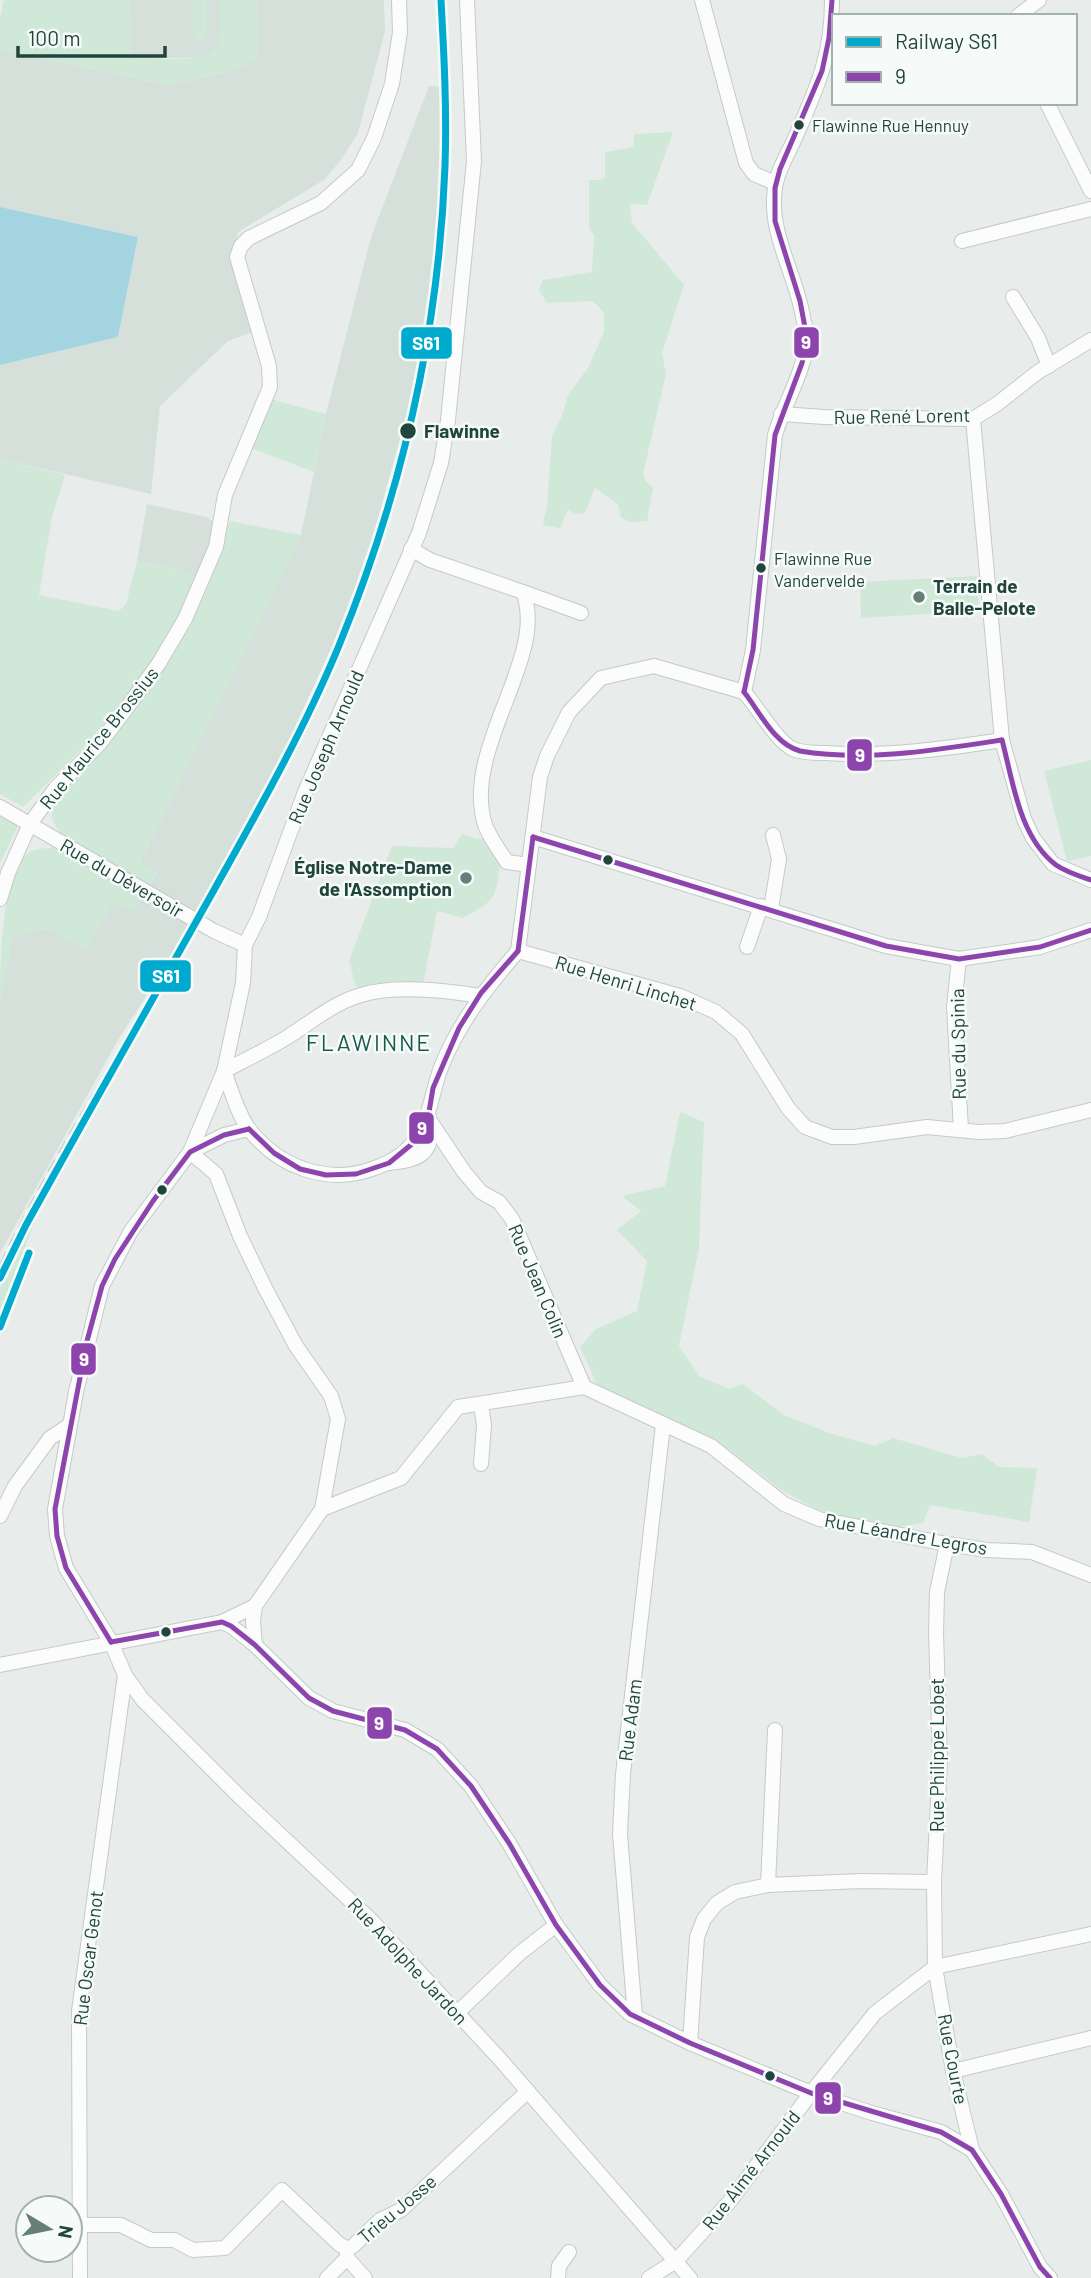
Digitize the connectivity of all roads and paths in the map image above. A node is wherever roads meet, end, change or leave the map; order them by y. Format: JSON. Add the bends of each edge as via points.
{"nodes":[{"id":1,"x":399,"y":0,"type":"edge"},
{"id":2,"x":467,"y":0,"type":"edge"},
{"id":3,"x":702,"y":0,"type":"edge"},
{"id":4,"x":832,"y":0,"type":"edge"},
{"id":5,"x":1039,"y":0,"type":"edge"},
{"id":6,"x":1021,"y":14,"type":"edge"},
{"id":7,"x":832,"y":42,"type":"edge"},
{"id":8,"x":1048,"y":105,"type":"edge"},
{"id":9,"x":775,"y":183,"type":"junction"},
{"id":10,"x":1091,"y":191,"type":"edge"},
{"id":11,"x":1091,"y":209,"type":"edge"},
{"id":12,"x":961,"y":241,"type":"dead end"},
{"id":13,"x":1013,"y":297,"type":"dead end"},
{"id":14,"x":1091,"y":340,"type":"edge"},
{"id":15,"x":1049,"y":366,"type":"junction"},
{"id":16,"x":781,"y":414,"type":"junction"},
{"id":17,"x":973,"y":419,"type":"junction"},
{"id":18,"x":411,"y":549,"type":"junction"},
{"id":19,"x":523,"y":592,"type":"junction"},
{"id":20,"x":581,"y":613,"type":"dead end"},
{"id":21,"x":744,"y":691,"type":"junction"},
{"id":22,"x":1002,"y":740,"type":"junction"},
{"id":23,"x":0,"y":807,"type":"edge"},
{"id":24,"x":30,"y":824,"type":"junction"},
{"id":25,"x":773,"y":835,"type":"dead end"},
{"id":26,"x":533,"y":836,"type":"junction"},
{"id":27,"x":529,"y":865,"type":"junction"},
{"id":28,"x":1091,"y":880,"type":"edge"},
{"id":29,"x":0,"y":899,"type":"edge"},
{"id":30,"x":766,"y":908,"type":"junction"},
{"id":31,"x":1091,"y":930,"type":"edge"},
{"id":32,"x":245,"y":945,"type":"junction"},
{"id":33,"x":747,"y":947,"type":"dead end"},
{"id":34,"x":518,"y":951,"type":"junction"},
{"id":35,"x":959,"y":959,"type":"junction"},
{"id":36,"x":479,"y":996,"type":"junction"},
{"id":37,"x":224,"y":1070,"type":"junction"},
{"id":38,"x":1091,"y":1111,"type":"edge"},
{"id":39,"x":428,"y":1118,"type":"junction"},
{"id":40,"x":249,"y":1129,"type":"junction"},
{"id":41,"x":961,"y":1129,"type":"junction"},
{"id":42,"x":190,"y":1152,"type":"junction"},
{"id":43,"x":584,"y":1387,"type":"junction"},
{"id":44,"x":481,"y":1405,"type":"junction"},
{"id":45,"x":70,"y":1425,"type":"junction"},
{"id":46,"x":663,"y":1425,"type":"junction"},
{"id":47,"x":481,"y":1464,"type":"dead end"},
{"id":48,"x":322,"y":1509,"type":"junction"},
{"id":49,"x":0,"y":1516,"type":"edge"},
{"id":50,"x":947,"y":1545,"type":"junction"},
{"id":51,"x":1091,"y":1575,"type":"edge"},
{"id":52,"x":255,"y":1606,"type":"junction"},
{"id":53,"x":222,"y":1622,"type":"junction"},
{"id":54,"x":111,"y":1642,"type":"junction"},
{"id":55,"x":255,"y":1645,"type":"junction"},
{"id":56,"x":0,"y":1665,"type":"edge"},
{"id":57,"x":125,"y":1675,"type":"junction"},
{"id":58,"x":775,"y":1730,"type":"dead end"},
{"id":59,"x":934,"y":1882,"type":"junction"},
{"id":60,"x":768,"y":1885,"type":"junction"},
{"id":61,"x":556,"y":1925,"type":"junction"},
{"id":62,"x":1091,"y":1934,"type":"edge"},
{"id":63,"x":935,"y":1967,"type":"junction"},
{"id":64,"x":457,"y":2013,"type":"junction"},
{"id":65,"x":635,"y":2016,"type":"junction"},
{"id":66,"x":1091,"y":2038,"type":"edge"},
{"id":67,"x":690,"y":2043,"type":"junction"},
{"id":68,"x":953,"y":2071,"type":"junction"},
{"id":69,"x":528,"y":2091,"type":"junction"},
{"id":70,"x":811,"y":2093,"type":"junction"},
{"id":71,"x":972,"y":2150,"type":"junction"},
{"id":72,"x":78,"y":2194,"type":"edge"},
{"id":73,"x":84,"y":2225,"type":"edge"},
{"id":74,"x":569,"y":2252,"type":"dead end"},
{"id":75,"x":347,"y":2254,"type":"junction"},
{"id":76,"x":676,"y":2261,"type":"junction"},
{"id":77,"x":327,"y":2278,"type":"edge"},
{"id":78,"x":365,"y":2278,"type":"edge"},
{"id":79,"x":558,"y":2278,"type":"edge"},
{"id":80,"x":649,"y":2278,"type":"edge"},
{"id":81,"x":690,"y":2278,"type":"edge"},
{"id":82,"x":1050,"y":2278,"type":"edge"}],
"edges":[{"from":1,"to":24,"type":"street","name":"Rue Maurice Brossius","via":[[400,32],[391,84],[358,170],[321,204],[249,238],[237,257],[270,366],[270,387],[225,495],[216,547],[185,619],[113,726],[55,789]]},
{"from":2,"to":18,"type":"street","name":"Rue Joseph Arnould","via":[[474,161],[454,366],[441,463]]},
{"from":3,"to":9,"type":"street","via":[[746,163],[754,174]]},
{"from":4,"to":7,"type":"street"},
{"from":5,"to":6,"type":"street"},
{"from":7,"to":9,"type":"street"},
{"from":8,"to":10,"type":"street"},
{"from":9,"to":16,"type":"street","via":[[772,207],[807,338]]},
{"from":11,"to":12,"type":"street"},
{"from":13,"to":15,"type":"street"},
{"from":14,"to":15,"type":"street","name":"Rue René Lorent"},
{"from":15,"to":17,"type":"street","name":"Rue René Lorent"},
{"from":16,"to":17,"type":"street","name":"Rue René Lorent"},
{"from":16,"to":21,"type":"street","via":[[771,461],[753,650]]},
{"from":17,"to":22,"type":"street"},
{"from":18,"to":19,"type":"street"},
{"from":18,"to":32,"type":"street","name":"Rue Joseph Arnould","via":[[305,792]]},
{"from":19,"to":20,"type":"street"},
{"from":19,"to":27,"type":"street","via":[[528,632],[488,751],[481,796],[485,822],[507,862]]},
{"from":21,"to":22,"type":"street","via":[[776,735],[792,748],[808,752],[853,755]]},
{"from":21,"to":26,"type":"street","via":[[654,666],[601,678],[569,712],[547,756]]},
{"from":22,"to":28,"type":"street","via":[[1033,838],[1053,864]]},
{"from":23,"to":24,"type":"street","name":"Rue du Déversoir"},
{"from":24,"to":29,"type":"street","name":"Rue Maurice Brossius"},
{"from":24,"to":32,"type":"street","name":"Rue du Déversoir"},
{"from":25,"to":30,"type":"street","via":[[779,859]]},
{"from":26,"to":27,"type":"street"},
{"from":26,"to":30,"type":"street"},
{"from":27,"to":34,"type":"street"},
{"from":30,"to":33,"type":"street"},
{"from":30,"to":35,"type":"street","via":[[886,946]]},
{"from":31,"to":35,"type":"street","via":[[1040,947]]},
{"from":32,"to":37,"type":"street","name":"Rue Joseph Arnould","via":[[243,983]]},
{"from":34,"to":36,"type":"street"},
{"from":34,"to":41,"type":"street","name":"Rue Henri Linchet","via":[[680,996],[716,1012],[742,1034],[788,1108],[811,1131],[832,1138],[854,1138],[927,1127]]},
{"from":35,"to":41,"type":"street","name":"Rue du Spinia","via":[[954,1007]]},
{"from":36,"to":37,"type":"street","via":[[422,991],[360,995]]},
{"from":36,"to":39,"type":"street","via":[[442,1065]]},
{"from":37,"to":40,"type":"street"},
{"from":37,"to":42,"type":"street","name":"Rue Joseph Arnould"},
{"from":38,"to":41,"type":"street","name":"Rue Henri Linchet","via":[[1005,1131]]},
{"from":39,"to":40,"type":"street","via":[[412,1144],[389,1163],[356,1174],[326,1175],[300,1169]]},
{"from":39,"to":43,"type":"street","name":"Rue Jean Colin","via":[[464,1172],[512,1219]]},
{"from":40,"to":42,"type":"street"},
{"from":42,"to":45,"type":"street","via":[[131,1231],[102,1286]]},
{"from":42,"to":48,"type":"street","via":[[216,1174],[265,1288],[296,1346],[331,1396],[338,1419]]},
{"from":43,"to":44,"type":"street"},
{"from":43,"to":46,"type":"street","name":"Rue Léandre Legros"},
{"from":44,"to":47,"type":"street"},
{"from":44,"to":48,"type":"street","via":[[458,1407],[401,1478]]},
{"from":45,"to":49,"type":"street","via":[[50,1438],[15,1486]]},
{"from":45,"to":54,"type":"street","via":[[55,1509],[57,1536],[66,1568]]},
{"from":46,"to":50,"type":"street","name":"Rue Léandre Legros","via":[[711,1446],[784,1504],[807,1514]]},
{"from":46,"to":65,"type":"street","name":"Rue Adam","via":[[620,1834]]},
{"from":48,"to":52,"type":"street"},
{"from":50,"to":51,"type":"street","name":"Rue Léandre Legros","via":[[1032,1552]]},
{"from":50,"to":59,"type":"street","name":"Rue Philippe Lobet","via":[[937,1592],[940,1760]]},
{"from":52,"to":53,"type":"street"},
{"from":52,"to":55,"type":"street"},
{"from":53,"to":54,"type":"street"},
{"from":53,"to":55,"type":"street"},
{"from":54,"to":56,"type":"street"},
{"from":54,"to":57,"type":"street"},
{"from":55,"to":61,"type":"street","via":[[309,1698],[333,1711],[405,1731],[437,1749],[479,1798]]},
{"from":57,"to":64,"type":"street","name":"Rue Adolphe Jardon","via":[[142,1699],[370,1919]]},
{"from":57,"to":72,"type":"street","name":"Rue Oscar Genot","via":[[79,2011]]},
{"from":58,"to":60,"type":"street"},
{"from":59,"to":60,"type":"street"},
{"from":59,"to":63,"type":"street","name":"Rue Philippe Lobet"},
{"from":60,"to":67,"type":"street","via":[[735,1892],[704,1919],[697,1937]]},
{"from":61,"to":64,"type":"street"},
{"from":61,"to":65,"type":"street","via":[[600,1985]]},
{"from":62,"to":63,"type":"street"},
{"from":63,"to":68,"type":"street","name":"Rue Courte"},
{"from":63,"to":70,"type":"street","name":"Rue Aimé Arnould","via":[[875,2013]]},
{"from":64,"to":69,"type":"street","name":"Rue Adolphe Jardon"},
{"from":65,"to":67,"type":"street"},
{"from":66,"to":68,"type":"street"},
{"from":67,"to":70,"type":"street"},
{"from":68,"to":71,"type":"street","name":"Rue Courte"},
{"from":69,"to":75,"type":"street","name":"Trieu Josse"},
{"from":69,"to":76,"type":"street","name":"Rue Adolphe Jardon"},
{"from":70,"to":71,"type":"street","via":[[941,2132]]},
{"from":70,"to":76,"type":"street","name":"Rue Aimé Arnould","via":[[730,2201]]},
{"from":71,"to":82,"type":"street"},
{"from":73,"to":75,"type":"street","name":"Trieu Josse","via":[[121,2225],[151,2240],[174,2240],[193,2250],[225,2248],[282,2190]]},
{"from":74,"to":79,"type":"street","via":[[559,2266]]},
{"from":75,"to":77,"type":"street"},
{"from":75,"to":78,"type":"street"},
{"from":76,"to":80,"type":"street","name":"Rue Aimé Arnould"},
{"from":76,"to":81,"type":"street","name":"Rue Adolphe Jardon"}]}
